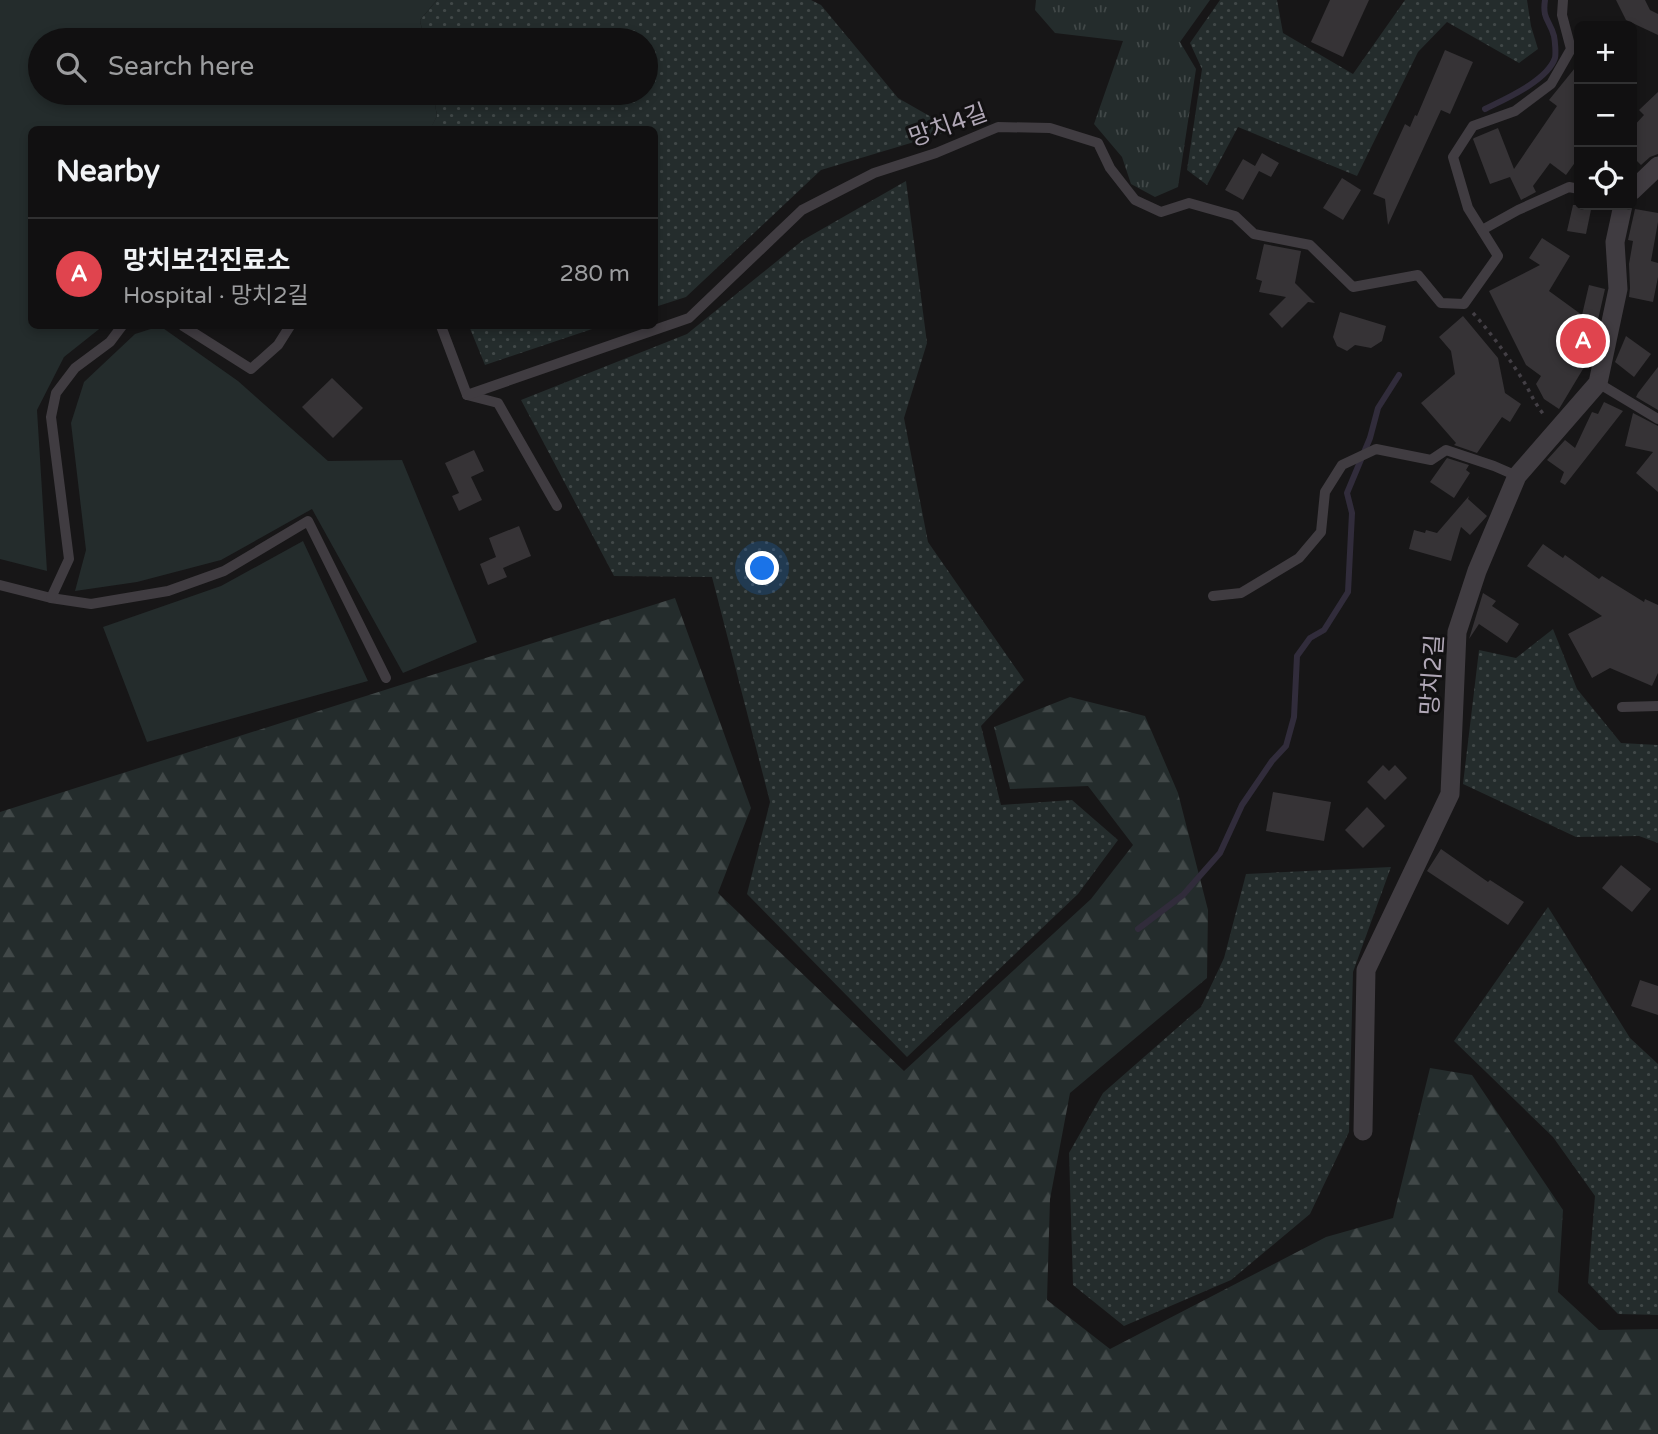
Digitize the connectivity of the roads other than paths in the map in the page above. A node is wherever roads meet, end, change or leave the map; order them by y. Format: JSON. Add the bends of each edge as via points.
{"nodes":[{"id":1,"x":1563,"y":0,"type":"edge"},
{"id":2,"x":1658,"y":166,"type":"edge"},
{"id":3,"x":1637,"y":186,"type":"edge"},
{"id":4,"x":1574,"y":188,"type":"edge"},
{"id":5,"x":1622,"y":210,"type":"edge"},
{"id":6,"x":1482,"y":230,"type":"junction"},
{"id":7,"x":120,"y":329,"type":"edge"},
{"id":8,"x":188,"y":329,"type":"edge"},
{"id":9,"x":288,"y":329,"type":"edge"},
{"id":10,"x":442,"y":329,"type":"edge"},
{"id":11,"x":657,"y":329,"type":"edge"},
{"id":12,"x":658,"y":329,"type":"edge"},
{"id":13,"x":1598,"y":383,"type":"junction"},
{"id":14,"x":467,"y":395,"type":"junction"},
{"id":15,"x":1658,"y":419,"type":"edge"},
{"id":16,"x":1517,"y":476,"type":"junction"},
{"id":17,"x":557,"y":506,"type":"dead end"},
{"id":18,"x":0,"y":585,"type":"edge"},
{"id":19,"x":1213,"y":596,"type":"dead end"},
{"id":20,"x":51,"y":598,"type":"junction"},
{"id":21,"x":386,"y":678,"type":"dead end"},
{"id":22,"x":1658,"y":706,"type":"edge"},
{"id":23,"x":1622,"y":707,"type":"dead end"},
{"id":24,"x":1363,"y":1131,"type":"dead end"}],
"edges":[{"from":1,"to":6,"type":"lane","via":[[1571,49],[1551,85],[1515,111],[1473,126],[1453,157],[1468,208]]},
{"from":2,"to":3,"type":"street"},
{"from":4,"to":6,"type":"lane"},
{"from":5,"to":13,"type":"street","name":"망치2길","via":[[1615,242],[1618,289]]},
{"from":6,"to":12,"type":"lane","name":"망치4길","via":[[1498,256],[1464,304],[1441,303],[1418,275],[1353,287],[1310,245],[1254,234],[1235,216],[1189,203],[1161,212],[1135,200],[1110,168],[1098,143],[1050,128],[998,127],[874,173],[802,210],[689,318]]},
{"from":7,"to":20,"type":"lane","via":[[75,368],[56,393],[51,417],[69,559]]},
{"from":8,"to":9,"type":"lane","via":[[251,369]]},
{"from":10,"to":14,"type":"lane"},
{"from":11,"to":14,"type":"lane","name":"망치4길"},
{"from":13,"to":15,"type":"lane"},
{"from":13,"to":16,"type":"street","name":"망치2길"},
{"from":14,"to":17,"type":"lane","via":[[498,404]]},
{"from":16,"to":19,"type":"lane","via":[[1446,450],[1431,460],[1376,449],[1342,465],[1325,492],[1321,532],[1299,558],[1241,593]]},
{"from":16,"to":24,"type":"street","name":"망치2길","via":[[1457,632],[1450,793],[1366,970]]},
{"from":18,"to":20,"type":"lane"},
{"from":20,"to":21,"type":"lane","via":[[91,604],[168,591],[224,571],[308,521]]},
{"from":22,"to":23,"type":"lane"}]}
